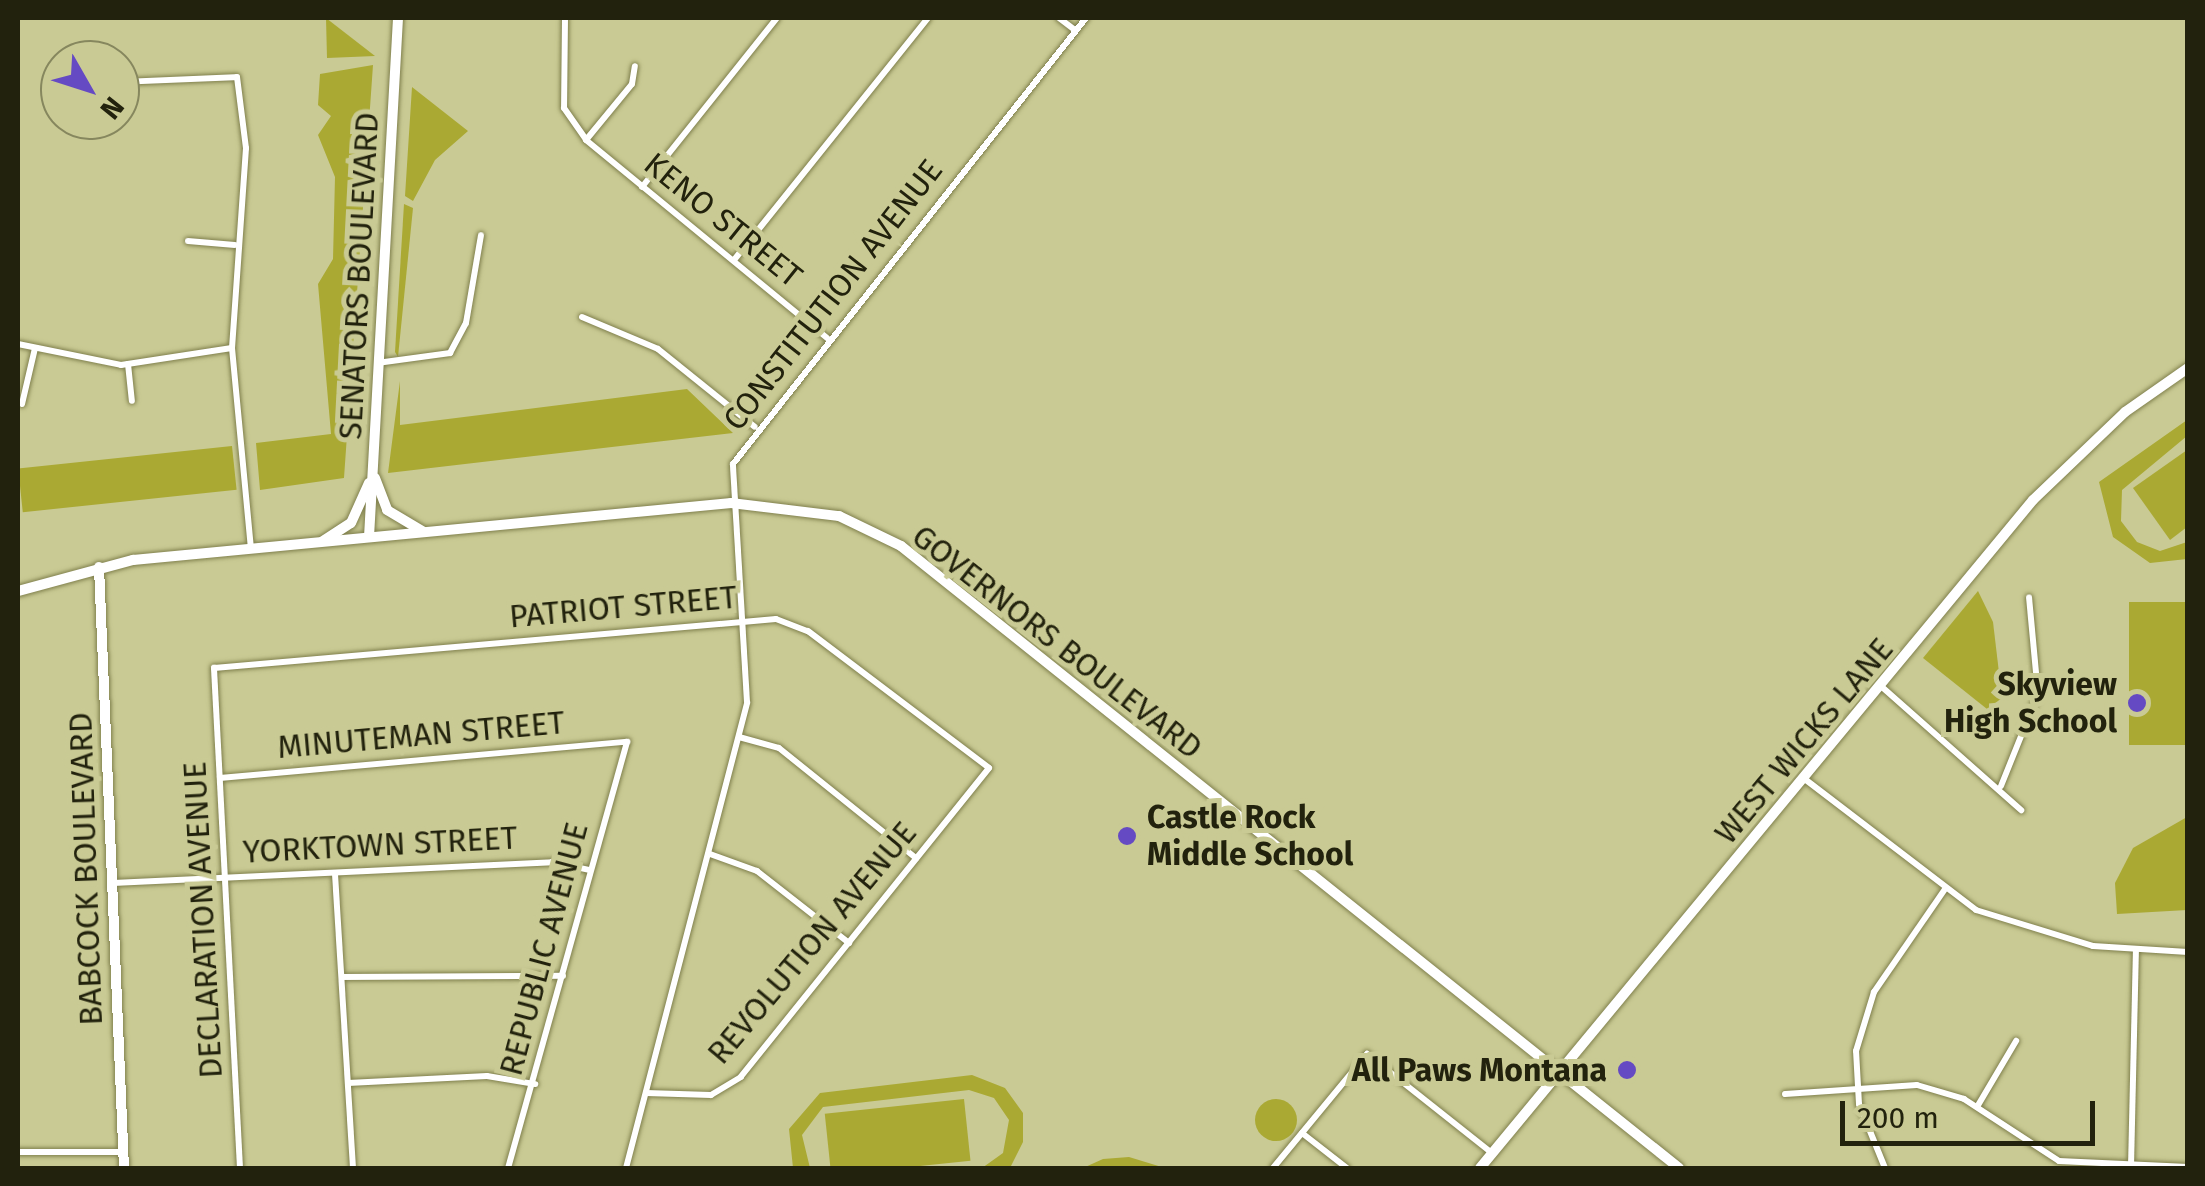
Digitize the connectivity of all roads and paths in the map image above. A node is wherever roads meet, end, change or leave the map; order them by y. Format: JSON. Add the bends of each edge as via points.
{"nodes":[{"id":1,"x":398,"y":18,"type":"edge"},
{"id":2,"x":565,"y":18,"type":"edge"},
{"id":3,"x":778,"y":18,"type":"edge"},
{"id":4,"x":928,"y":18,"type":"edge"},
{"id":5,"x":1059,"y":18,"type":"edge"},
{"id":6,"x":1086,"y":18,"type":"edge"},
{"id":7,"x":1076,"y":30,"type":"junction"},
{"id":8,"x":635,"y":66,"type":"dead end"},
{"id":9,"x":140,"y":80,"type":"edge"},
{"id":10,"x":586,"y":140,"type":"junction"},
{"id":11,"x":642,"y":187,"type":"junction"},
{"id":12,"x":480,"y":235,"type":"dead end"},
{"id":13,"x":188,"y":241,"type":"dead end"},
{"id":14,"x":235,"y":245,"type":"junction"},
{"id":15,"x":734,"y":260,"type":"junction"},
{"id":16,"x":582,"y":316,"type":"dead end"},
{"id":17,"x":827,"y":338,"type":"junction"},
{"id":18,"x":18,"y":344,"type":"edge"},
{"id":19,"x":36,"y":348,"type":"junction"},
{"id":20,"x":232,"y":348,"type":"junction"},
{"id":21,"x":377,"y":363,"type":"junction"},
{"id":22,"x":128,"y":364,"type":"junction"},
{"id":23,"x":2188,"y":368,"type":"edge"},
{"id":24,"x":132,"y":401,"type":"dead end"},
{"id":25,"x":22,"y":404,"type":"dead end"},
{"id":26,"x":755,"y":427,"type":"junction"},
{"id":27,"x":372,"y":472,"type":"junction"},
{"id":28,"x":731,"y":503,"type":"junction"},
{"id":29,"x":425,"y":532,"type":"junction"},
{"id":30,"x":369,"y":538,"type":"junction"},
{"id":31,"x":322,"y":542,"type":"junction"},
{"id":32,"x":251,"y":550,"type":"junction"},
{"id":33,"x":100,"y":567,"type":"junction"},
{"id":34,"x":18,"y":591,"type":"edge"},
{"id":35,"x":2029,"y":597,"type":"dead end"},
{"id":36,"x":741,"y":622,"type":"junction"},
{"id":37,"x":214,"y":668,"type":"joint"},
{"id":38,"x":1882,"y":687,"type":"junction"},
{"id":39,"x":739,"y":736,"type":"junction"},
{"id":40,"x":627,"y":742,"type":"joint"},
{"id":41,"x":989,"y":768,"type":"joint"},
{"id":42,"x":220,"y":778,"type":"junction"},
{"id":43,"x":1806,"y":780,"type":"junction"},
{"id":44,"x":2002,"y":786,"type":"junction"},
{"id":45,"x":2021,"y":810,"type":"dead end"},
{"id":46,"x":710,"y":854,"type":"junction"},
{"id":47,"x":916,"y":858,"type":"junction"},
{"id":48,"x":590,"y":870,"type":"junction"},
{"id":49,"x":334,"y":874,"type":"junction"},
{"id":50,"x":226,"y":877,"type":"junction"},
{"id":51,"x":111,"y":883,"type":"junction"},
{"id":52,"x":1946,"y":888,"type":"junction"},
{"id":53,"x":849,"y":943,"type":"junction"},
{"id":54,"x":2136,"y":950,"type":"junction"},
{"id":55,"x":2188,"y":952,"type":"edge"},
{"id":56,"x":343,"y":976,"type":"junction"},
{"id":57,"x":563,"y":976,"type":"junction"},
{"id":58,"x":2016,"y":1041,"type":"dead end"},
{"id":59,"x":1558,"y":1072,"type":"junction"},
{"id":60,"x":348,"y":1083,"type":"junction"},
{"id":61,"x":534,"y":1084,"type":"junction"},
{"id":62,"x":1858,"y":1088,"type":"junction"},
{"id":63,"x":646,"y":1093,"type":"junction"},
{"id":64,"x":1785,"y":1094,"type":"dead end"},
{"id":65,"x":1977,"y":1107,"type":"junction"},
{"id":66,"x":1302,"y":1133,"type":"junction"},
{"id":67,"x":18,"y":1152,"type":"edge"},
{"id":68,"x":123,"y":1152,"type":"junction"},
{"id":69,"x":1492,"y":1154,"type":"junction"},
{"id":70,"x":2188,"y":1167,"type":"edge"},
{"id":71,"x":124,"y":1168,"type":"edge"},
{"id":72,"x":240,"y":1168,"type":"edge"},
{"id":73,"x":353,"y":1168,"type":"edge"},
{"id":74,"x":508,"y":1168,"type":"edge"},
{"id":75,"x":626,"y":1168,"type":"edge"},
{"id":76,"x":1273,"y":1168,"type":"edge"},
{"id":77,"x":1347,"y":1168,"type":"edge"},
{"id":78,"x":1480,"y":1168,"type":"edge"},
{"id":79,"x":1680,"y":1168,"type":"edge"},
{"id":80,"x":1885,"y":1168,"type":"edge"},
{"id":81,"x":2131,"y":1168,"type":"edge"}],
"edges":[{"from":1,"to":21,"type":"main road","name":"SENATORS BOULEVARD"},
{"from":2,"to":10,"type":"street","via":[[564,108]]},
{"from":3,"to":11,"type":"street"},
{"from":4,"to":15,"type":"street"},
{"from":5,"to":7,"type":"street"},
{"from":6,"to":7,"type":"street","name":"CONSTITUTION AVENUE"},
{"from":7,"to":17,"type":"street","name":"CONSTITUTION AVENUE"},
{"from":8,"to":10,"type":"street","via":[[632,84]]},
{"from":9,"to":14,"type":"street","via":[[240,73],[246,148]]},
{"from":10,"to":11,"type":"street","name":"KENO STREET"},
{"from":11,"to":15,"type":"street","name":"KENO STREET"},
{"from":12,"to":21,"type":"street","via":[[466,323],[450,352]]},
{"from":13,"to":14,"type":"street"},
{"from":14,"to":20,"type":"street"},
{"from":15,"to":17,"type":"street","name":"KENO STREET"},
{"from":16,"to":26,"type":"street","via":[[658,349]]},
{"from":17,"to":26,"type":"street","name":"CONSTITUTION AVENUE"},
{"from":18,"to":19,"type":"street"},
{"from":19,"to":22,"type":"street"},
{"from":19,"to":25,"type":"street"},
{"from":20,"to":22,"type":"street"},
{"from":20,"to":32,"type":"street"},
{"from":21,"to":27,"type":"main road","name":"SENATORS BOULEVARD"},
{"from":22,"to":24,"type":"street"},
{"from":23,"to":38,"type":"main road","name":"WEST WICKS LANE","via":[[2125,412],[2034,500]]},
{"from":26,"to":28,"type":"street","name":"CONSTITUTION AVENUE","via":[[733,464]]},
{"from":27,"to":29,"type":"main road","via":[[387,510]]},
{"from":27,"to":30,"type":"main road","name":"SENATORS BOULEVARD"},
{"from":27,"to":31,"type":"main road","via":[[360,512]]},
{"from":28,"to":29,"type":"main road","name":"GOVERNORS BOULEVARD"},
{"from":28,"to":36,"type":"street","name":"CONSTITUTION AVENUE"},
{"from":28,"to":59,"type":"main road","name":"GOVERNORS BOULEVARD","via":[[839,516],[901,546]]},
{"from":29,"to":30,"type":"main road","name":"GOVERNORS BOULEVARD"},
{"from":30,"to":31,"type":"main road","name":"GOVERNORS BOULEVARD"},
{"from":31,"to":32,"type":"main road","name":"GOVERNORS BOULEVARD"},
{"from":32,"to":33,"type":"main road","name":"GOVERNORS BOULEVARD"},
{"from":33,"to":34,"type":"main road","name":"GOVERNORS BOULEVARD"},
{"from":33,"to":51,"type":"main road","name":"BABCOCK BOULEVARD"},
{"from":35,"to":44,"type":"street","via":[[2038,694]]},
{"from":36,"to":37,"type":"street","name":"PATRIOT STREET"},
{"from":36,"to":39,"type":"street","name":"CONSTITUTION AVENUE"},
{"from":36,"to":41,"type":"street","name":"PATRIOT STREET","via":[[776,620],[808,631]]},
{"from":37,"to":42,"type":"street","name":"DECLARATION AVENUE"},
{"from":38,"to":43,"type":"main road","name":"WEST WICKS LANE"},
{"from":38,"to":44,"type":"street"},
{"from":39,"to":46,"type":"street","name":"CONSTITUTION AVENUE"},
{"from":39,"to":47,"type":"street","via":[[779,748]]},
{"from":40,"to":42,"type":"street","name":"MINUTEMAN STREET"},
{"from":40,"to":48,"type":"street","name":"REPUBLIC AVENUE"},
{"from":41,"to":47,"type":"street","name":"REVOLUTION AVENUE"},
{"from":42,"to":50,"type":"street","name":"DECLARATION AVENUE"},
{"from":43,"to":52,"type":"street"},
{"from":43,"to":59,"type":"main road","name":"WEST WICKS LANE"},
{"from":44,"to":45,"type":"street"},
{"from":46,"to":53,"type":"street","via":[[757,871]]},
{"from":46,"to":63,"type":"street","name":"CONSTITUTION AVENUE"},
{"from":47,"to":53,"type":"street","name":"REVOLUTION AVENUE"},
{"from":48,"to":49,"type":"street","name":"YORKTOWN STREET","via":[[552,862]]},
{"from":48,"to":57,"type":"street","name":"REPUBLIC AVENUE"},
{"from":49,"to":50,"type":"street","name":"YORKTOWN STREET"},
{"from":49,"to":56,"type":"street"},
{"from":50,"to":51,"type":"street","name":"YORKTOWN STREET"},
{"from":50,"to":72,"type":"street","name":"DECLARATION AVENUE"},
{"from":51,"to":68,"type":"main road","name":"BABCOCK BOULEVARD"},
{"from":52,"to":54,"type":"street","via":[[2022,930]]},
{"from":52,"to":62,"type":"street","via":[[1874,992],[1856,1051]]},
{"from":53,"to":63,"type":"street","name":"REVOLUTION AVENUE","via":[[740,1077],[712,1095]]},
{"from":54,"to":55,"type":"street"},
{"from":54,"to":81,"type":"street"},
{"from":56,"to":57,"type":"street"},
{"from":56,"to":60,"type":"street"},
{"from":57,"to":61,"type":"street","name":"REPUBLIC AVENUE"},
{"from":58,"to":65,"type":"street"},
{"from":59,"to":69,"type":"main road","name":"WEST WICKS LANE"},
{"from":59,"to":79,"type":"main road","name":"GOVERNORS BOULEVARD"},
{"from":60,"to":61,"type":"street","via":[[487,1076]]},
{"from":60,"to":73,"type":"street"},
{"from":61,"to":74,"type":"street","name":"REPUBLIC AVENUE"},
{"from":62,"to":64,"type":"street"},
{"from":62,"to":65,"type":"street","via":[[1917,1085]]},
{"from":62,"to":80,"type":"street"},
{"from":63,"to":75,"type":"street","name":"CONSTITUTION AVENUE"},
{"from":65,"to":81,"type":"street","via":[[2060,1162]]},
{"from":66,"to":69,"type":"street","via":[[1367,1054]]},
{"from":66,"to":76,"type":"street"},
{"from":66,"to":77,"type":"street"},
{"from":67,"to":68,"type":"street"},
{"from":68,"to":71,"type":"main road","name":"BABCOCK BOULEVARD"},
{"from":69,"to":78,"type":"main road","name":"WEST WICKS LANE"},
{"from":70,"to":81,"type":"street"}]}
